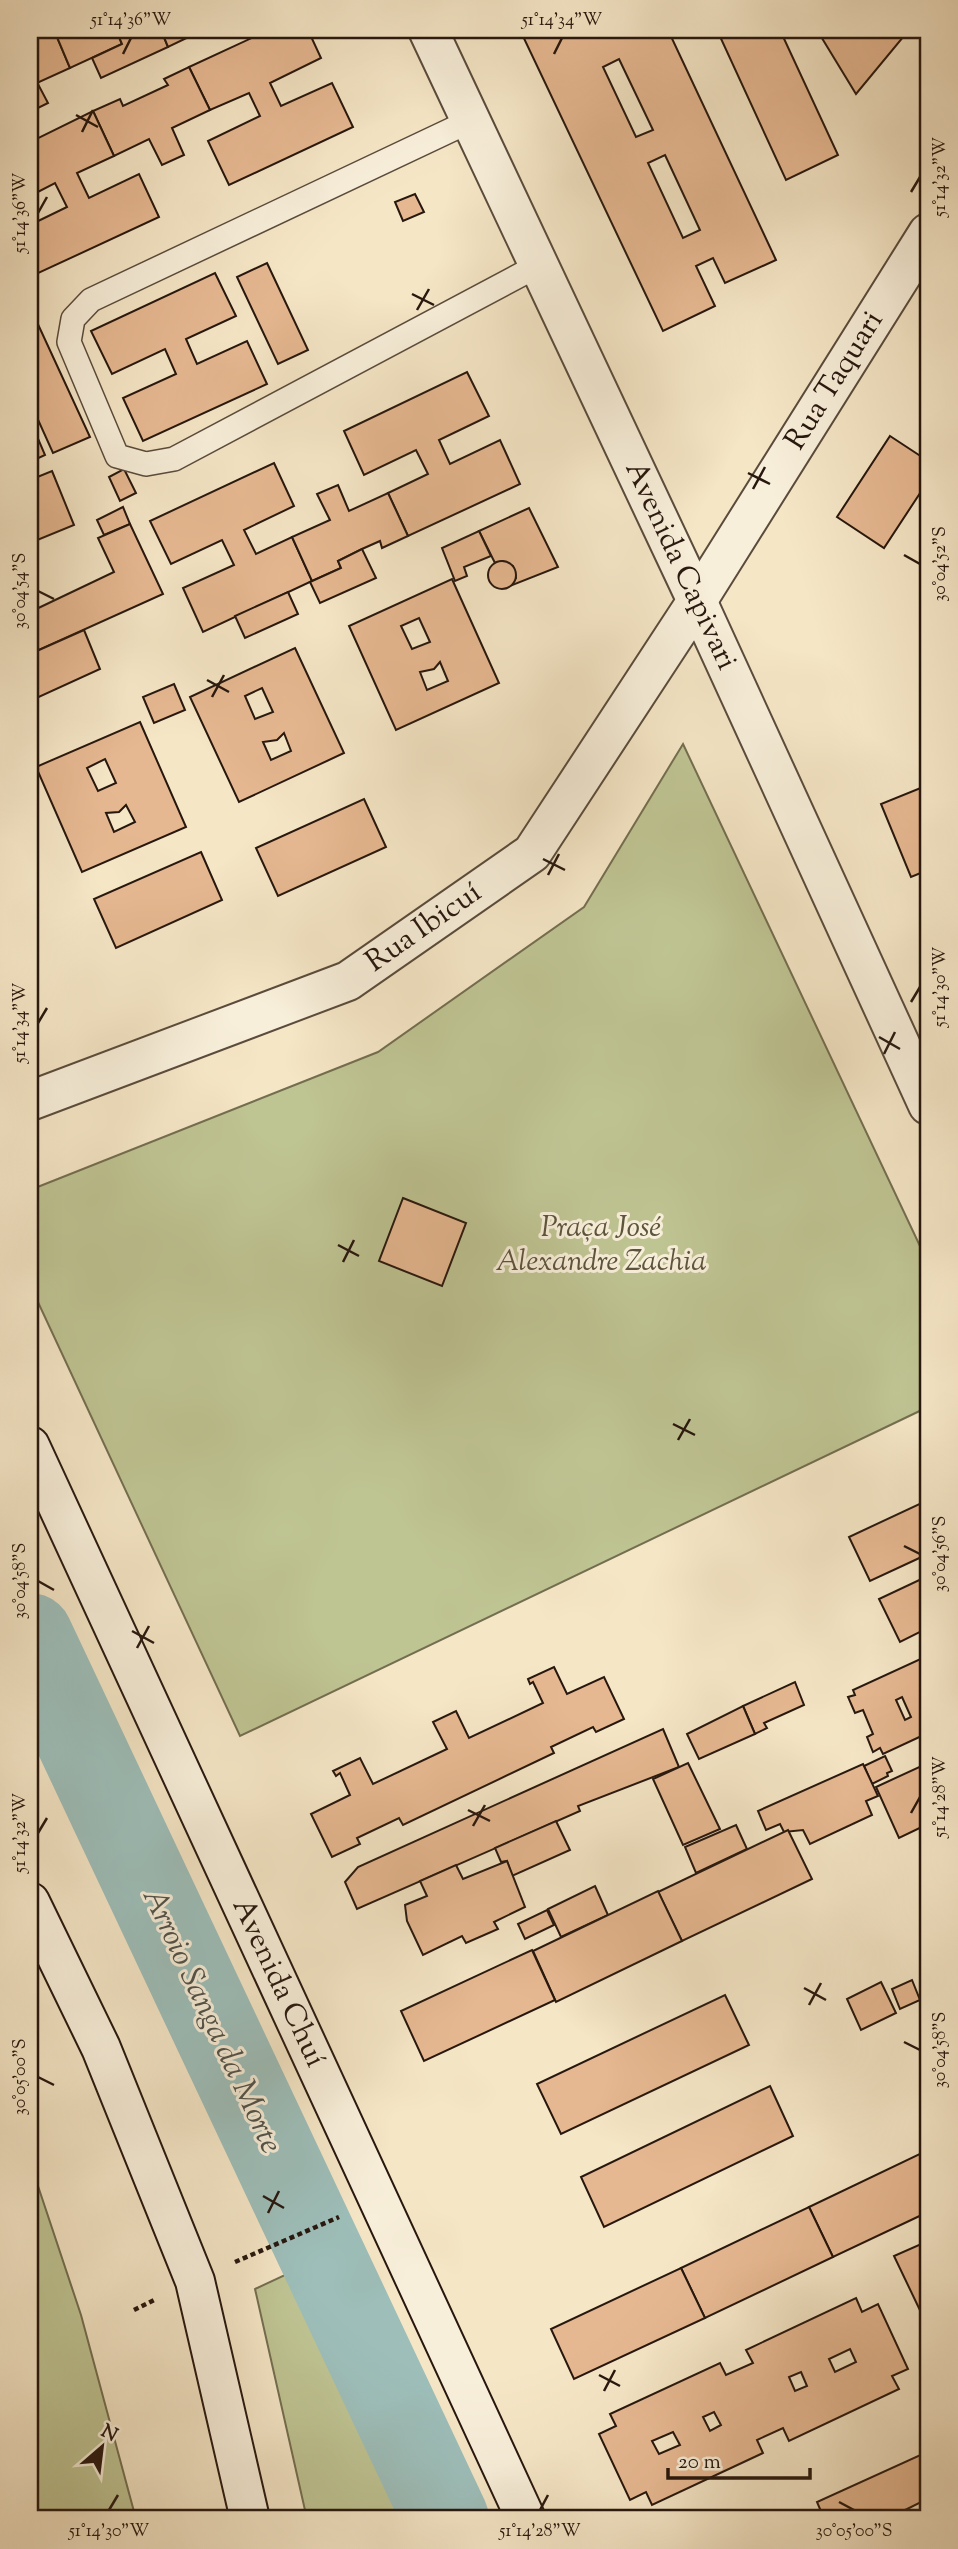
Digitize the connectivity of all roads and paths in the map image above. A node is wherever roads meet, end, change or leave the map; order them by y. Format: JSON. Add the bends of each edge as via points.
{"nodes":[{"id":1,"x":428,"y":30,"type":"edge"},
{"id":2,"x":470,"y":121,"type":"junction"},
{"id":3,"x":928,"y":233,"type":"edge"},
{"id":4,"x":539,"y":265,"type":"junction"},
{"id":5,"x":697,"y":601,"type":"junction"},
{"id":6,"x":30,"y":1101,"type":"edge"},
{"id":7,"x":928,"y":1105,"type":"edge"},
{"id":8,"x":30,"y":1446,"type":"edge"},
{"id":9,"x":30,"y":1902,"type":"edge"},
{"id":10,"x":326,"y":2222,"type":"dead end"},
{"id":11,"x":246,"y":2257,"type":"dead end"},
{"id":12,"x":250,"y":2519,"type":"edge"},
{"id":13,"x":527,"y":2519,"type":"edge"}],
"edges":[{"from":1,"to":2,"type":"street","name":"Avenida Capivari"},
{"from":2,"to":4,"type":"street","name":"Avenida Capivari"},
{"from":2,"to":4,"type":"lane","via":[[91,300],[73,319],[69,342],[117,456],[146,464],[174,459]]},
{"from":3,"to":5,"type":"street","name":"Rua Taquari"},
{"from":4,"to":5,"type":"street","name":"Avenida Capivari"},
{"from":5,"to":6,"type":"street","name":"Rua Ibicuí","via":[[532,853],[348,981]]},
{"from":5,"to":7,"type":"street","name":"Avenida Capivari"},
{"from":8,"to":13,"type":"street","name":"Avenida Chuí"},
{"from":9,"to":12,"type":"street","via":[[101,2048],[195,2281]]},
{"from":10,"to":11,"type":"path"}]}
